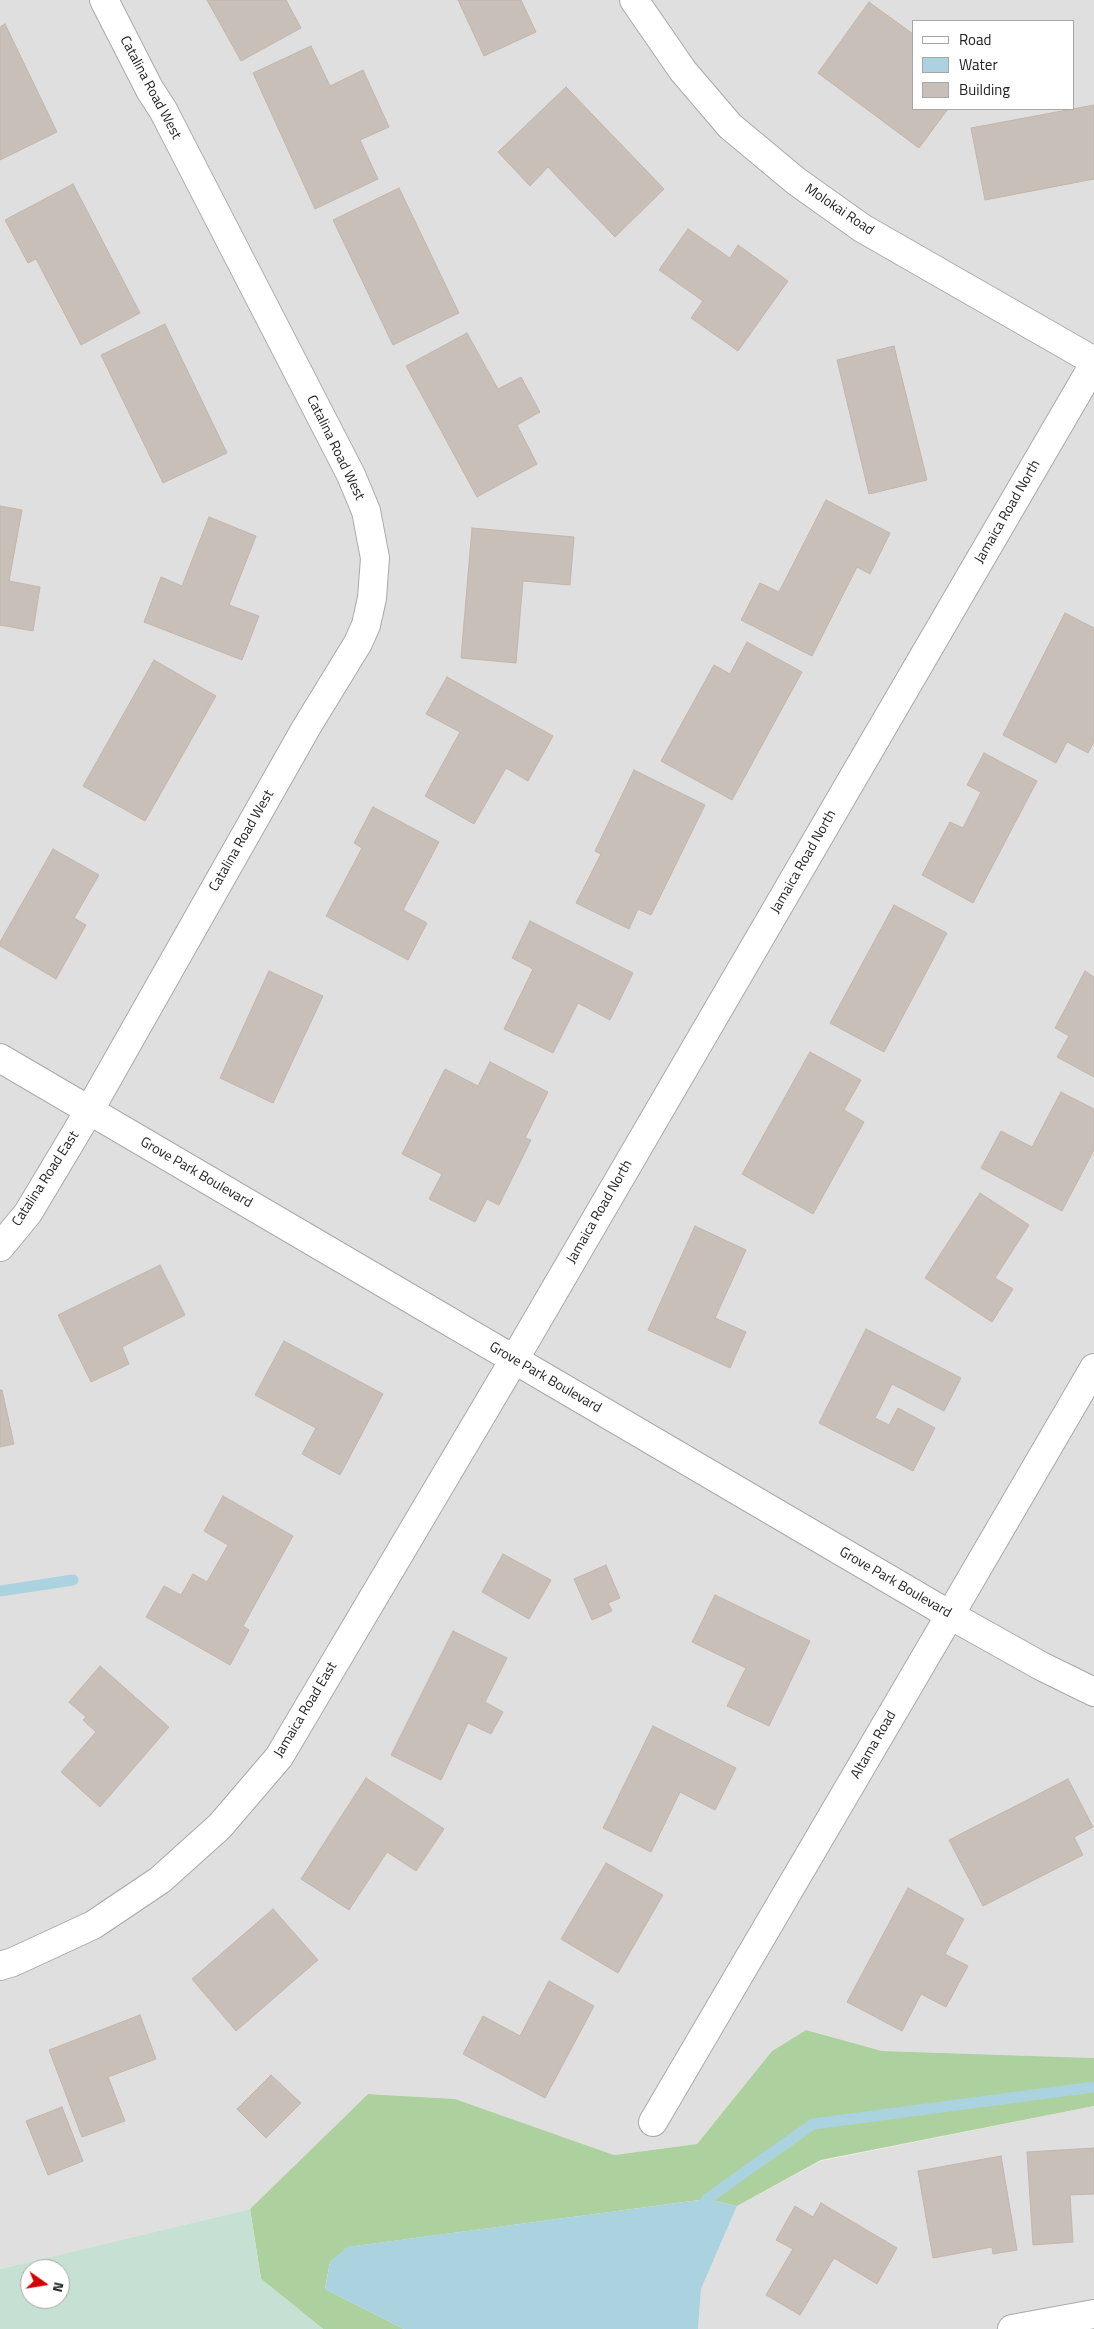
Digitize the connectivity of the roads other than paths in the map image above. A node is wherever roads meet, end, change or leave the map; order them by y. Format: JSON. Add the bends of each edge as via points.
{"nodes":[{"id":1,"x":104,"y":0,"type":"edge"},
{"id":2,"x":634,"y":0,"type":"edge"},
{"id":3,"x":1094,"y":363,"type":"edge"},
{"id":4,"x":0,"y":1058,"type":"edge"},
{"id":5,"x":89,"y":1110,"type":"junction"},
{"id":6,"x":0,"y":1247,"type":"edge"},
{"id":7,"x":514,"y":1360,"type":"junction"},
{"id":8,"x":1094,"y":1368,"type":"edge"},
{"id":9,"x":950,"y":1615,"type":"junction"},
{"id":10,"x":1094,"y":1692,"type":"edge"},
{"id":11,"x":0,"y":1966,"type":"edge"},
{"id":12,"x":653,"y":2122,"type":"dead end"},
{"id":13,"x":1094,"y":2314,"type":"edge"},
{"id":14,"x":1012,"y":2329,"type":"edge"}],
"edges":[{"from":1,"to":5,"type":"street","name":"Catalina Road West","via":[[351,476],[366,511],[375,558],[372,598],[358,643],[306,728]]},
{"from":2,"to":3,"type":"street","name":"Molokai Road","via":[[683,71],[730,126],[796,181],[862,228]]},
{"from":3,"to":7,"type":"street","name":"Jamaica Road North"},
{"from":4,"to":5,"type":"street","name":"Grove Park Boulevard"},
{"from":5,"to":6,"type":"street","name":"Catalina Road East","via":[[28,1213]]},
{"from":5,"to":7,"type":"street","name":"Grove Park Boulevard"},
{"from":7,"to":9,"type":"street","name":"Grove Park Boulevard"},
{"from":7,"to":11,"type":"street","name":"Jamaica Road East","via":[[279,1756],[232,1812],[160,1880],[93,1925]]},
{"from":8,"to":9,"type":"street","name":"Altama Road"},
{"from":9,"to":10,"type":"street","name":"Grove Park Boulevard"},
{"from":9,"to":12,"type":"street","name":"Altama Road"},
{"from":13,"to":14,"type":"street"}]}
